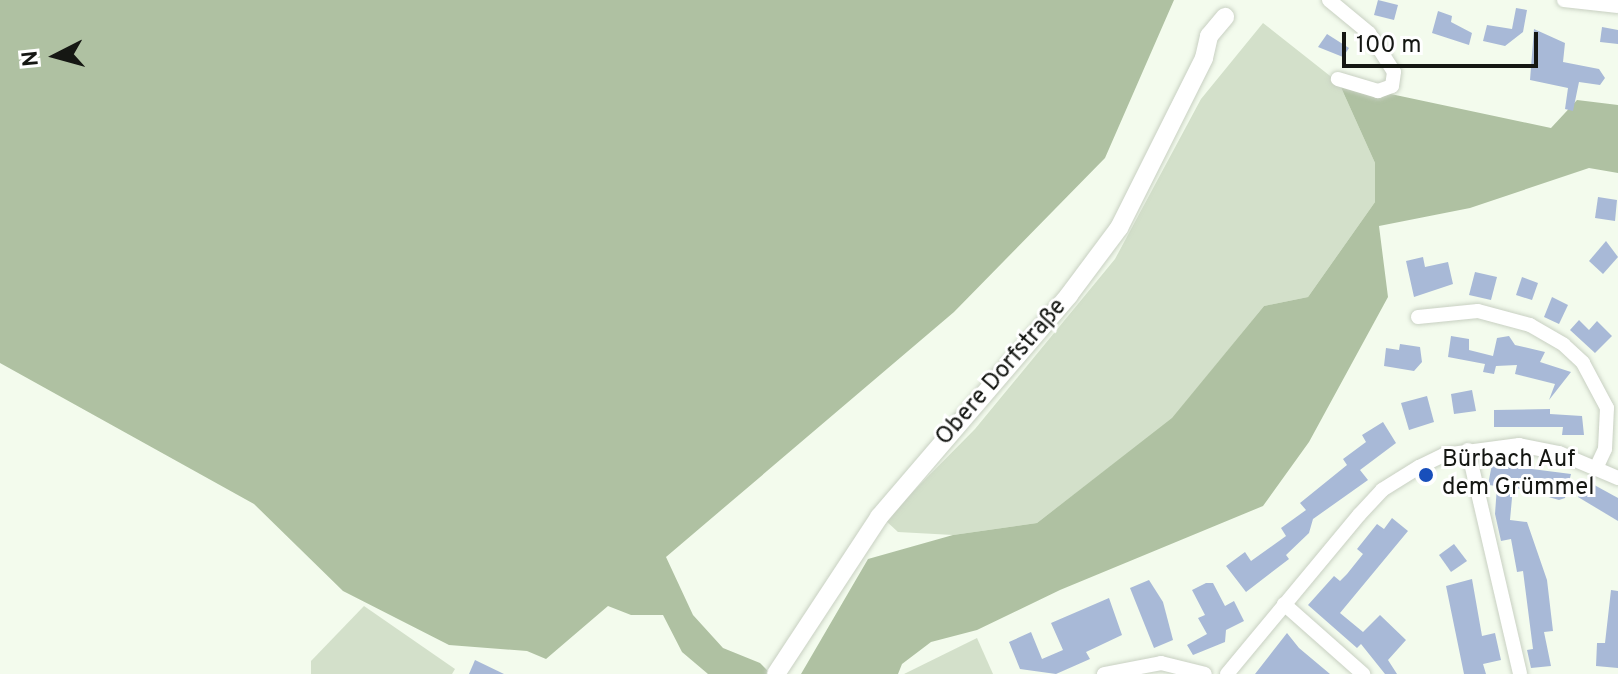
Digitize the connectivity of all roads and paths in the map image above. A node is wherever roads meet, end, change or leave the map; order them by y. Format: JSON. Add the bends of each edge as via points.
{"nodes":[{"id":1,"x":1234,"y":0,"type":"edge"},
{"id":2,"x":1329,"y":0,"type":"edge"},
{"id":3,"x":1564,"y":0,"type":"edge"},
{"id":4,"x":1618,"y":6,"type":"edge"},
{"id":5,"x":1338,"y":79,"type":"dead end"},
{"id":6,"x":1418,"y":317,"type":"dead end"},
{"id":7,"x":1468,"y":450,"type":"junction"},
{"id":8,"x":1597,"y":466,"type":"junction"},
{"id":9,"x":1618,"y":478,"type":"edge"},
{"id":10,"x":1284,"y":604,"type":"junction"},
{"id":11,"x":776,"y":674,"type":"edge"},
{"id":12,"x":1104,"y":674,"type":"edge"},
{"id":13,"x":1205,"y":674,"type":"edge"},
{"id":14,"x":1227,"y":674,"type":"edge"},
{"id":15,"x":1363,"y":674,"type":"edge"},
{"id":16,"x":1520,"y":674,"type":"edge"}],
"edges":[{"from":1,"to":11,"type":"street","name":"Obere Dorfstraße","via":[[1119,228],[1069,295],[879,517]]},
{"from":2,"to":5,"type":"street","via":[[1369,33],[1394,72],[1392,86],[1378,91]]},
{"from":3,"to":4,"type":"street"},
{"from":6,"to":8,"type":"street","via":[[1478,311],[1530,325],[1564,345],[1591,375],[1607,408],[1605,449]]},
{"from":7,"to":8,"type":"street","via":[[1519,445]]},
{"from":7,"to":10,"type":"street","via":[[1444,455],[1382,490]]},
{"from":7,"to":16,"type":"street"},
{"from":8,"to":9,"type":"street"},
{"from":10,"to":14,"type":"street"},
{"from":10,"to":15,"type":"street"},
{"from":12,"to":13,"type":"street","via":[[1161,663]]}]}
